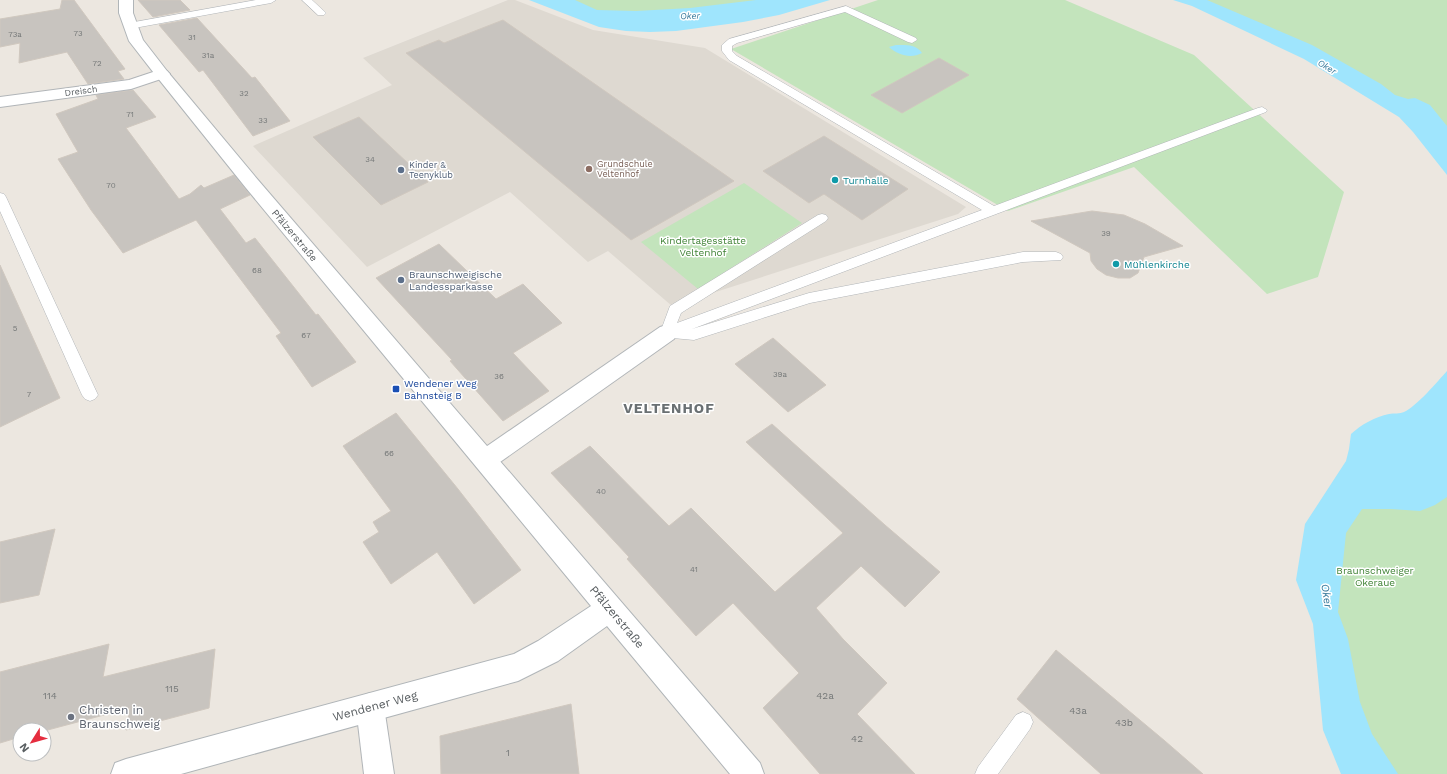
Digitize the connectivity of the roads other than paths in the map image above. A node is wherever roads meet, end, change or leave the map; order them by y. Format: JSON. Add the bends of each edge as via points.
{"nodes":[{"id":1,"x":126,"y":0,"type":"edge"},
{"id":2,"x":271,"y":0,"type":"edge"},
{"id":3,"x":307,"y":0,"type":"edge"},
{"id":4,"x":321,"y":13,"type":"dead end"},
{"id":5,"x":129,"y":26,"type":"junction"},
{"id":6,"x":912,"y":40,"type":"dead end"},
{"id":7,"x":162,"y":74,"type":"junction"},
{"id":8,"x":0,"y":102,"type":"edge"},
{"id":9,"x":1262,"y":110,"type":"dead end"},
{"id":10,"x":0,"y":197,"type":"edge"},
{"id":11,"x":993,"y":211,"type":"junction"},
{"id":12,"x":822,"y":218,"type":"dead end"},
{"id":13,"x":1056,"y":257,"type":"dead end"},
{"id":14,"x":667,"y":333,"type":"junction"},
{"id":15,"x":90,"y":395,"type":"dead end"},
{"id":16,"x":485,"y":460,"type":"junction"},
{"id":17,"x":610,"y":608,"type":"junction"},
{"id":18,"x":370,"y":708,"type":"junction"},
{"id":19,"x":1022,"y":722,"type":"dead end"},
{"id":20,"x":126,"y":774,"type":"edge"},
{"id":21,"x":379,"y":774,"type":"edge"},
{"id":22,"x":749,"y":774,"type":"edge"},
{"id":23,"x":985,"y":774,"type":"edge"}],
"edges":[{"from":1,"to":5,"type":"street","name":"Pfälzerstraße"},
{"from":2,"to":5,"type":"lane"},
{"from":3,"to":4,"type":"lane"},
{"from":5,"to":7,"type":"street","name":"Pfälzerstraße","via":[[136,41]]},
{"from":6,"to":11,"type":"lane","via":[[846,9],[734,41],[727,45],[727,51],[732,58]]},
{"from":7,"to":8,"type":"street","name":"Dreisch","via":[[131,84]]},
{"from":7,"to":16,"type":"street","name":"Pfälzerstraße"},
{"from":9,"to":11,"type":"lane"},
{"from":10,"to":15,"type":"lane"},
{"from":11,"to":14,"type":"lane"},
{"from":12,"to":14,"type":"lane","via":[[675,310]]},
{"from":13,"to":14,"type":"lane","via":[[1023,257],[931,274],[809,298],[694,335]]},
{"from":14,"to":16,"type":"street"},
{"from":16,"to":17,"type":"street","name":"Pfälzerstraße"},
{"from":17,"to":18,"type":"street","name":"Wendener Weg","via":[[548,652],[518,667]]},
{"from":17,"to":22,"type":"street","name":"Pfälzerstraße"},
{"from":18,"to":20,"type":"street","name":"Wendener Weg"},
{"from":18,"to":21,"type":"street"},
{"from":19,"to":23,"type":"lane"}]}
